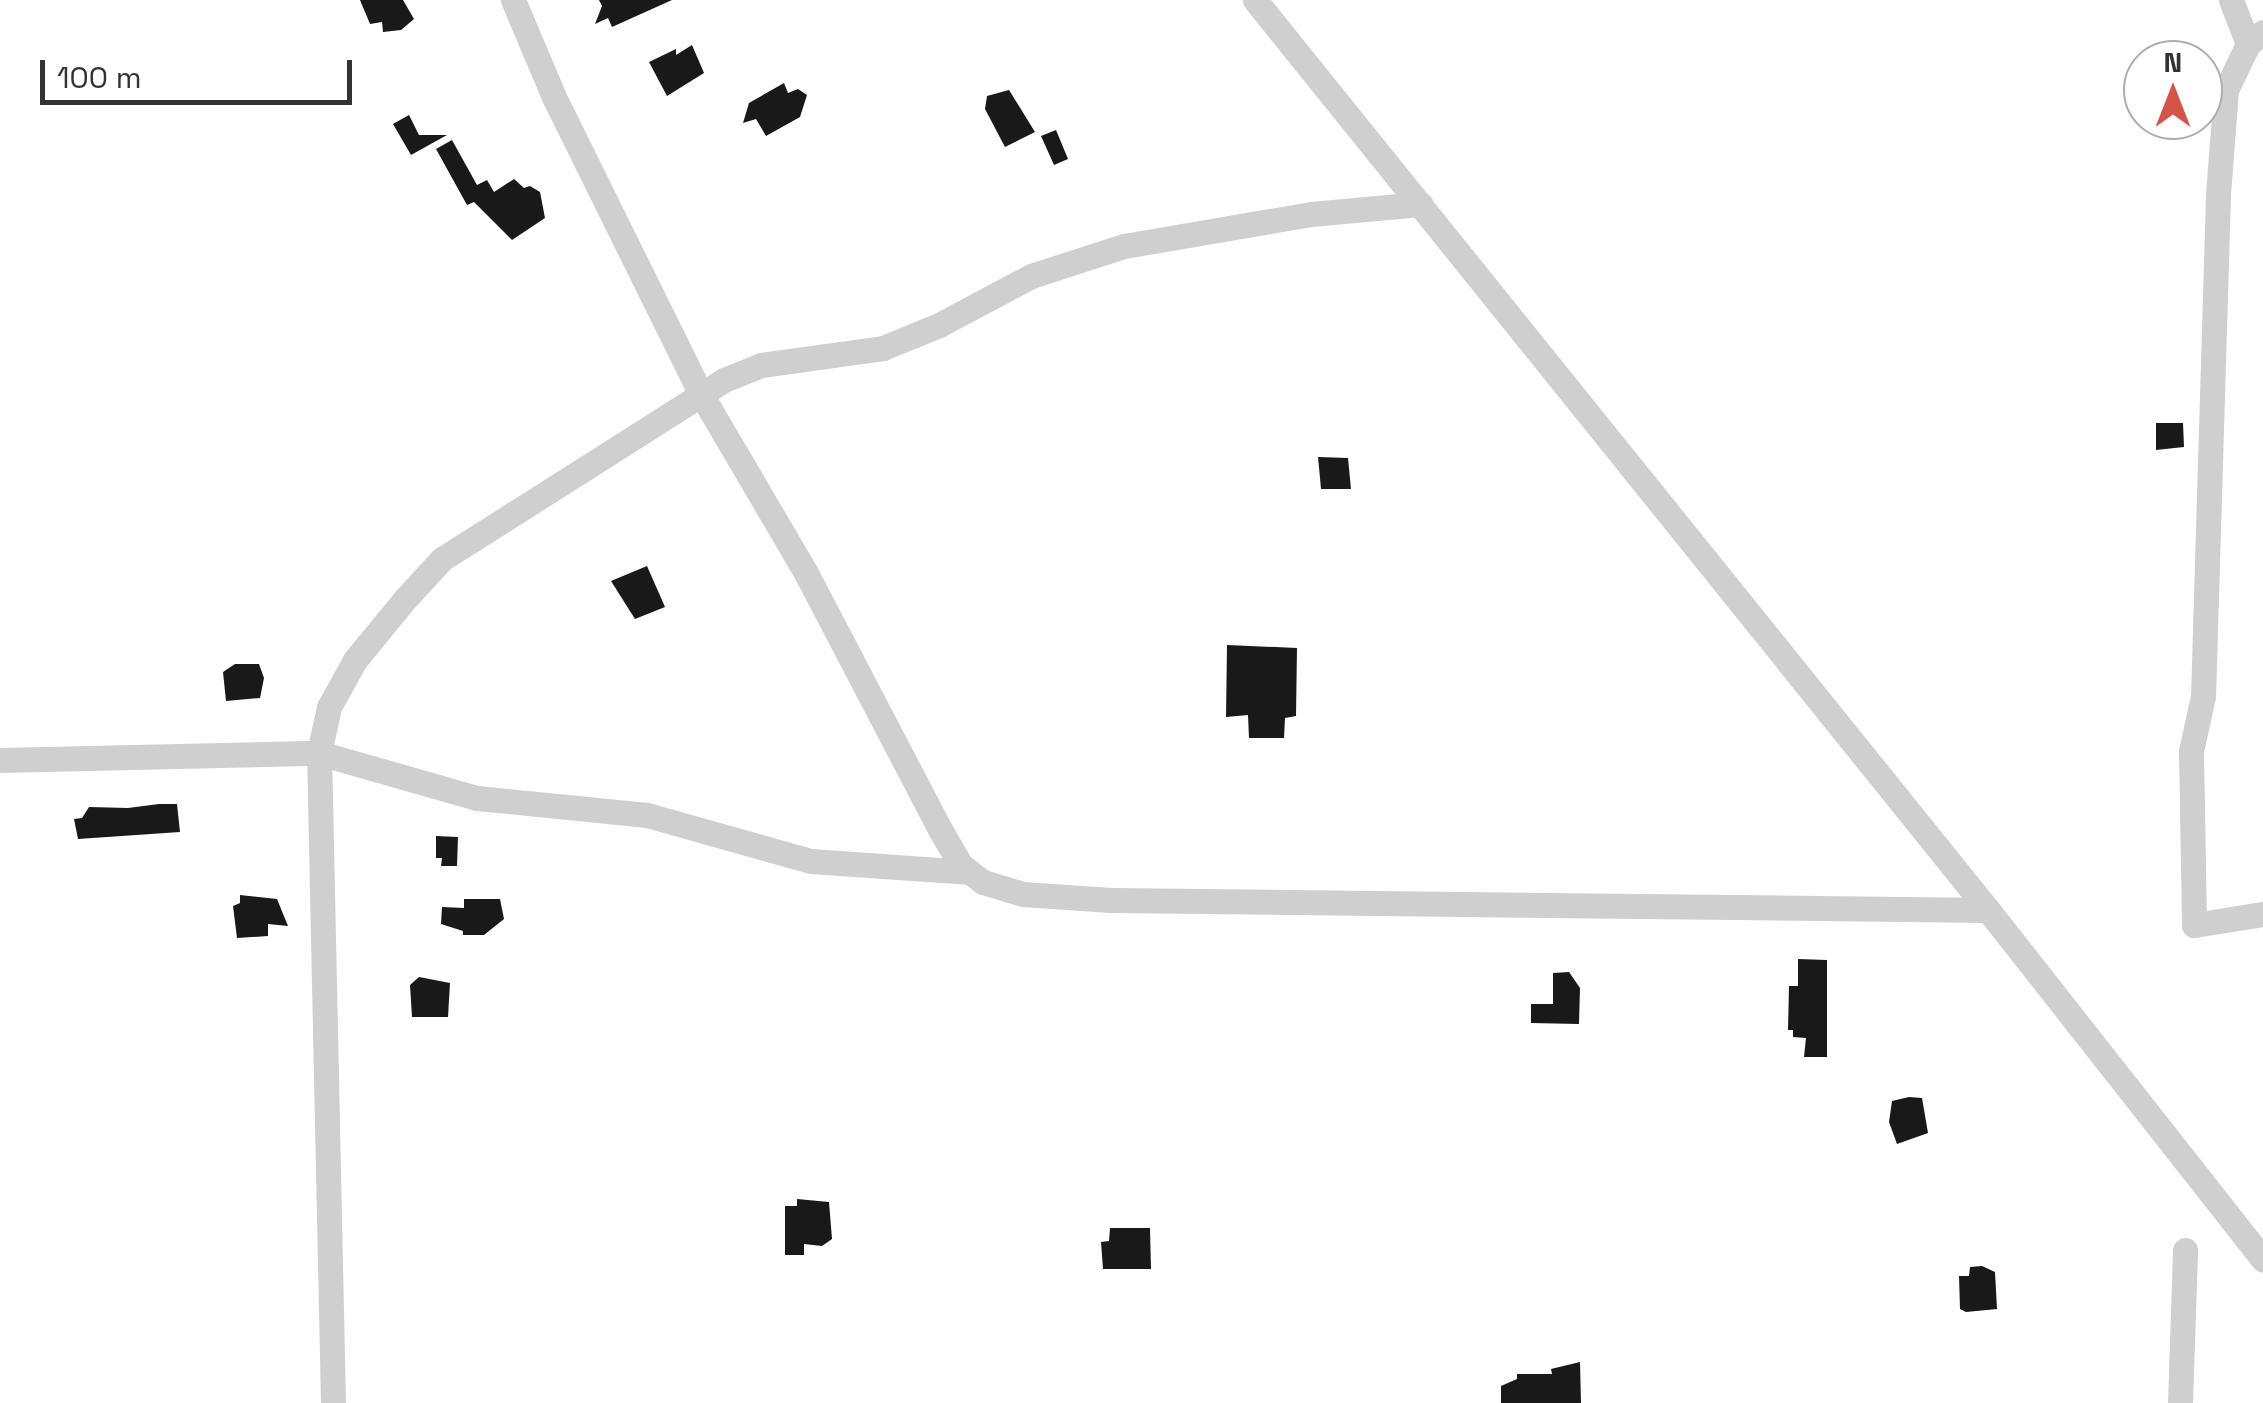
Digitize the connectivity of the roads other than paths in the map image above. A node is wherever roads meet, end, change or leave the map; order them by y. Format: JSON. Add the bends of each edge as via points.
{"nodes":[{"id":1,"x":513,"y":0,"type":"edge"},
{"id":2,"x":1255,"y":0,"type":"edge"},
{"id":3,"x":2231,"y":0,"type":"edge"},
{"id":4,"x":2256,"y":38,"type":"edge"},
{"id":5,"x":1422,"y":204,"type":"junction"},
{"id":6,"x":701,"y":394,"type":"junction"},
{"id":7,"x":319,"y":753,"type":"junction"},
{"id":8,"x":0,"y":760,"type":"edge"},
{"id":9,"x":967,"y":872,"type":"junction"},
{"id":10,"x":1988,"y":910,"type":"junction"},
{"id":11,"x":2263,"y":914,"type":"edge"},
{"id":12,"x":2185,"y":1250,"type":"dead end"},
{"id":13,"x":2263,"y":1260,"type":"edge"},
{"id":14,"x":333,"y":1403,"type":"edge"},
{"id":15,"x":2180,"y":1403,"type":"edge"}],
"edges":[{"from":1,"to":6,"type":"street"},
{"from":2,"to":5,"type":"street"},
{"from":3,"to":4,"type":"street"},
{"from":4,"to":11,"type":"street","via":[[2226,90],[2204,696],[2191,752],[2194,925]]},
{"from":5,"to":6,"type":"street","via":[[1312,214],[1124,246],[1030,276],[884,348],[762,365]]},
{"from":5,"to":10,"type":"street"},
{"from":6,"to":7,"type":"street","via":[[442,560],[355,660],[329,707]]},
{"from":6,"to":9,"type":"street"},
{"from":7,"to":8,"type":"street"},
{"from":7,"to":9,"type":"street","via":[[477,798],[647,815],[811,861]]},
{"from":7,"to":14,"type":"street"},
{"from":9,"to":10,"type":"street","via":[[1023,894],[1110,900]]},
{"from":10,"to":13,"type":"street"},
{"from":12,"to":15,"type":"street"}]}
